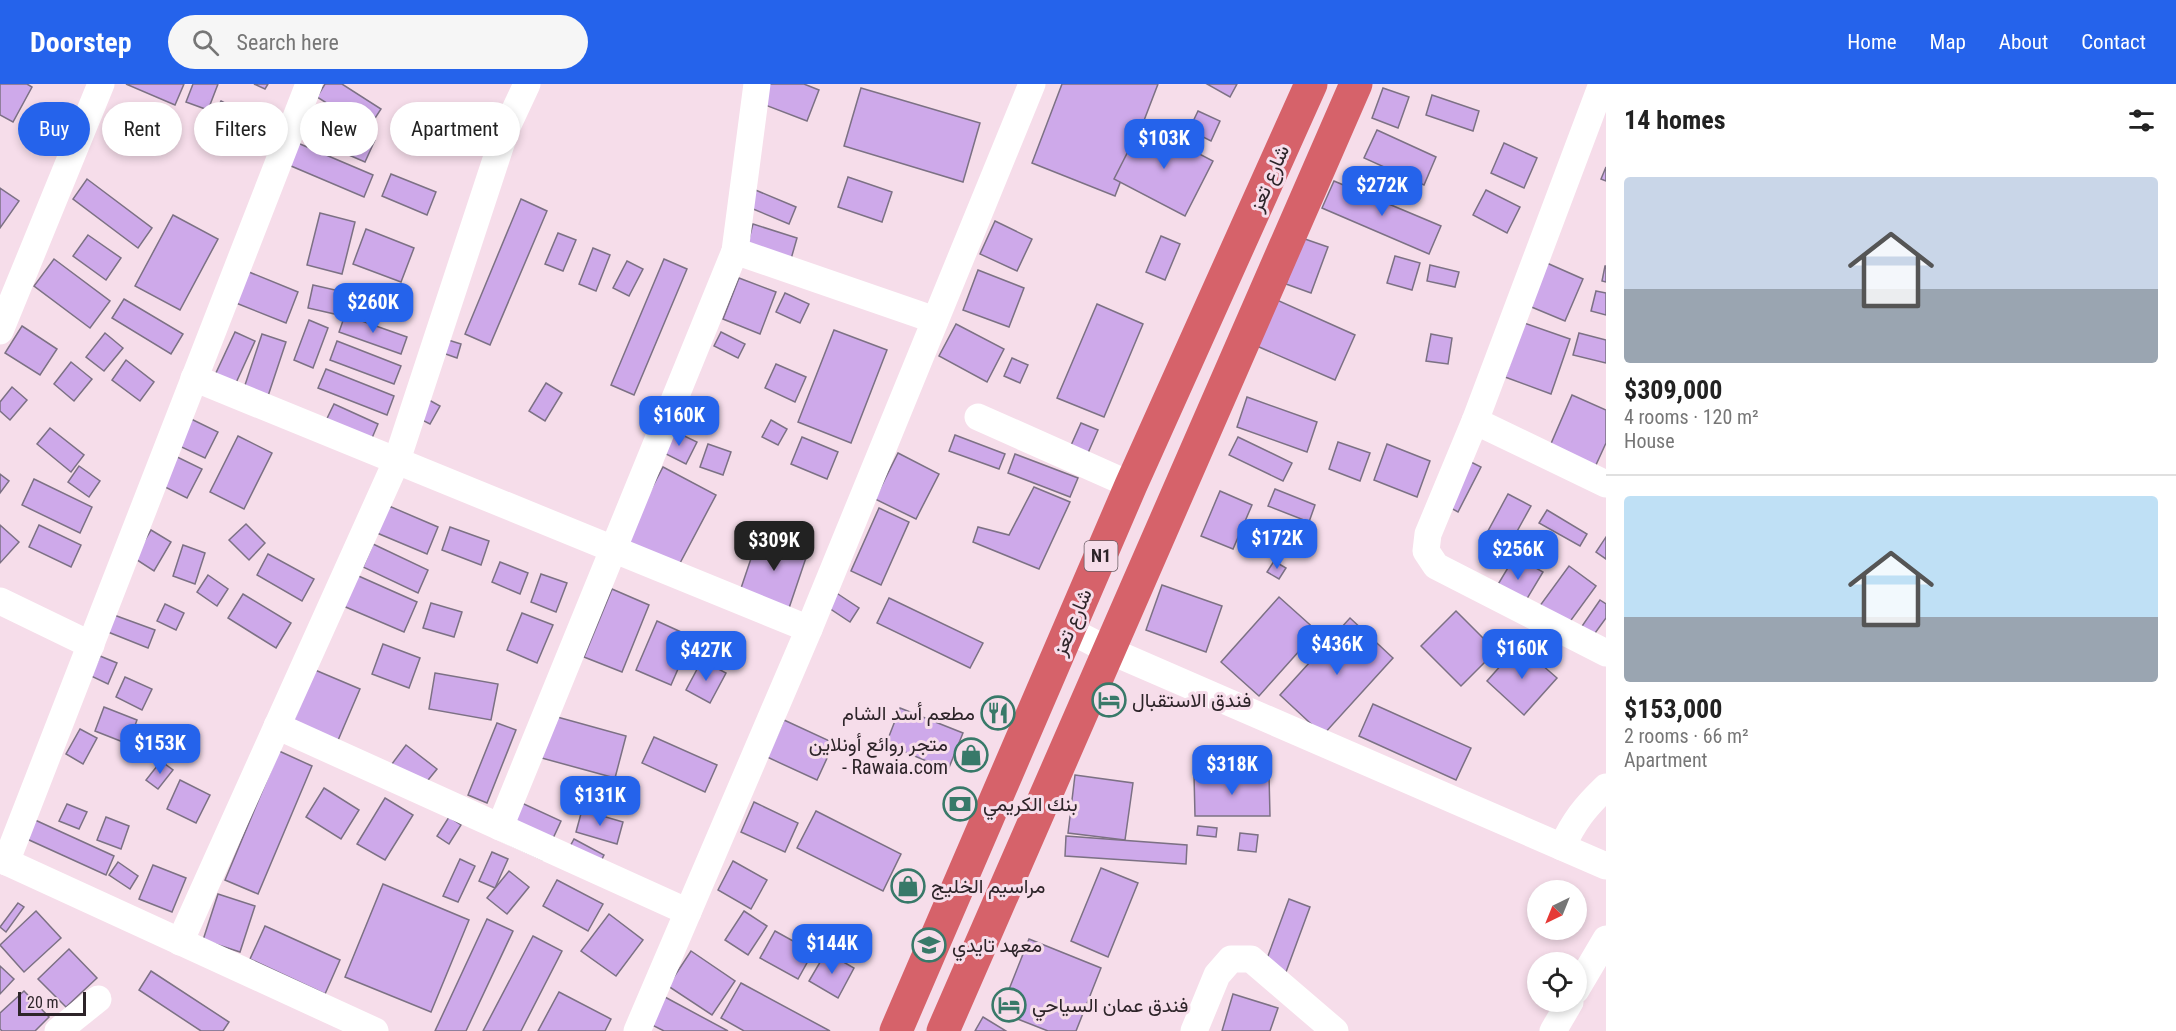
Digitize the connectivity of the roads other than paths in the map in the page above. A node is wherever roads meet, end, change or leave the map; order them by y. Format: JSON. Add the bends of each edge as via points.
{"nodes":[{"id":1,"x":101,"y":84,"type":"edge"},
{"id":2,"x":309,"y":84,"type":"edge"},
{"id":3,"x":527,"y":84,"type":"edge"},
{"id":4,"x":757,"y":84,"type":"edge"},
{"id":5,"x":1032,"y":84,"type":"edge"},
{"id":6,"x":1311,"y":84,"type":"edge"},
{"id":7,"x":1356,"y":84,"type":"edge"},
{"id":8,"x":1602,"y":84,"type":"edge"},
{"id":9,"x":735,"y":251,"type":"junction"},
{"id":10,"x":935,"y":320,"type":"junction"},
{"id":11,"x":0,"y":331,"type":"edge"},
{"id":12,"x":194,"y":378,"type":"junction"},
{"id":13,"x":978,"y":417,"type":"dead end"},
{"id":14,"x":1475,"y":421,"type":"junction"},
{"id":15,"x":397,"y":460,"type":"junction"},
{"id":16,"x":1606,"y":484,"type":"edge"},
{"id":17,"x":1131,"y":485,"type":"junction"},
{"id":18,"x":614,"y":549,"type":"junction"},
{"id":19,"x":0,"y":601,"type":"edge"},
{"id":20,"x":809,"y":629,"type":"junction"},
{"id":21,"x":1069,"y":630,"type":"junction"},
{"id":22,"x":91,"y":645,"type":"junction"},
{"id":23,"x":1108,"y":650,"type":"junction"},
{"id":24,"x":1606,"y":653,"type":"edge"},
{"id":25,"x":277,"y":726,"type":"junction"},
{"id":26,"x":1606,"y":787,"type":"edge"},
{"id":27,"x":500,"y":827,"type":"junction"},
{"id":28,"x":1562,"y":848,"type":"junction"},
{"id":29,"x":3,"y":861,"type":"edge"},
{"id":30,"x":1606,"y":866,"type":"edge"},
{"id":31,"x":688,"y":912,"type":"junction"},
{"id":32,"x":1606,"y":939,"type":"edge"},
{"id":33,"x":180,"y":942,"type":"junction"},
{"id":34,"x":1587,"y":971,"type":"edge"},
{"id":35,"x":98,"y":999,"type":"dead end"},
{"id":36,"x":1564,"y":1012,"type":"edge"},
{"id":37,"x":58,"y":1031,"type":"edge"},
{"id":38,"x":375,"y":1031,"type":"edge"},
{"id":39,"x":637,"y":1031,"type":"edge"},
{"id":40,"x":896,"y":1031,"type":"edge"},
{"id":41,"x":943,"y":1031,"type":"edge"},
{"id":42,"x":1194,"y":1031,"type":"edge"},
{"id":43,"x":1335,"y":1031,"type":"edge"},
{"id":44,"x":1553,"y":1031,"type":"edge"}],
"edges":[{"from":1,"to":11,"type":"street"},
{"from":2,"to":12,"type":"street"},
{"from":3,"to":15,"type":"street","via":[[506,129]]},
{"from":4,"to":9,"type":"street"},
{"from":5,"to":10,"type":"street"},
{"from":6,"to":17,"type":"highway","name":"شارع تعز","number":"N1"},
{"from":7,"to":23,"type":"highway","number":"N1"},
{"from":8,"to":14,"type":"street"},
{"from":9,"to":10,"type":"street"},
{"from":9,"to":18,"type":"street"},
{"from":10,"to":20,"type":"street"},
{"from":12,"to":15,"type":"street"},
{"from":12,"to":22,"type":"street"},
{"from":13,"to":17,"type":"street"},
{"from":14,"to":16,"type":"street"},
{"from":14,"to":24,"type":"street","via":[[1428,534],[1426,551],[1436,566]]},
{"from":15,"to":18,"type":"street"},
{"from":15,"to":25,"type":"street"},
{"from":17,"to":21,"type":"highway","name":"شارع تعز","number":"N1"},
{"from":18,"to":20,"type":"street"},
{"from":18,"to":27,"type":"street"},
{"from":19,"to":22,"type":"street"},
{"from":20,"to":31,"type":"street"},
{"from":21,"to":23,"type":"street"},
{"from":21,"to":40,"type":"highway","name":"شارع تعز","number":"N1"},
{"from":22,"to":29,"type":"street"},
{"from":23,"to":28,"type":"street"},
{"from":23,"to":41,"type":"highway","number":"N1"},
{"from":25,"to":27,"type":"street"},
{"from":25,"to":33,"type":"street"},
{"from":26,"to":28,"type":"street","via":[[1579,814]]},
{"from":27,"to":31,"type":"street"},
{"from":28,"to":30,"type":"street"},
{"from":29,"to":33,"type":"street"},
{"from":31,"to":39,"type":"street"},
{"from":32,"to":34,"type":"street"},
{"from":33,"to":38,"type":"street"},
{"from":35,"to":37,"type":"street"},
{"from":36,"to":44,"type":"street"},
{"from":42,"to":43,"type":"street","via":[[1217,975],[1232,959],[1251,960]]}]}
